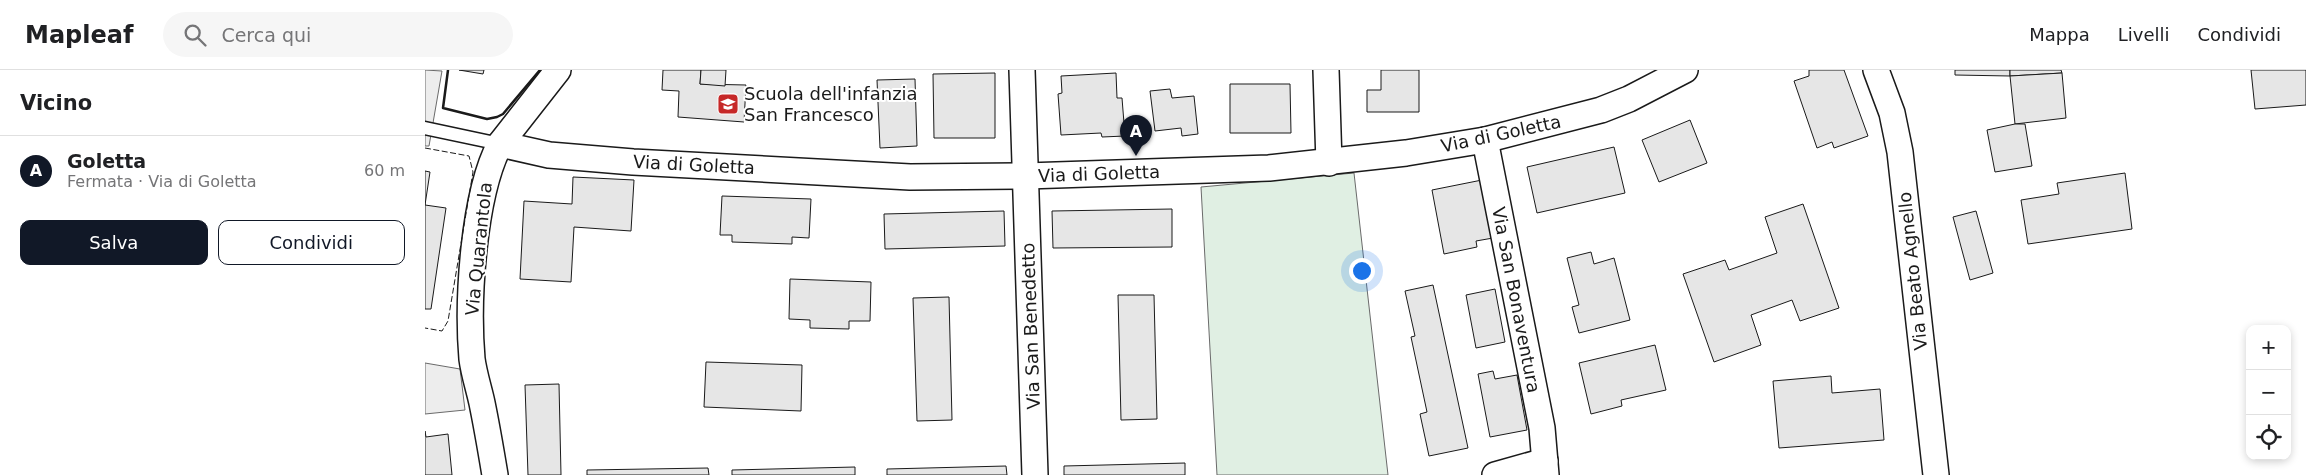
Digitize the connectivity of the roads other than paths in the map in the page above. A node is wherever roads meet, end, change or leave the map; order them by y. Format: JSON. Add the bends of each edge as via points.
{"nodes":[{"id":1,"x":558,"y":70,"type":"edge"},
{"id":2,"x":1022,"y":70,"type":"edge"},
{"id":3,"x":1326,"y":70,"type":"edge"},
{"id":4,"x":1685,"y":70,"type":"edge"},
{"id":5,"x":1876,"y":70,"type":"edge"},
{"id":6,"x":425,"y":128,"type":"edge"},
{"id":7,"x":1485,"y":140,"type":"junction"},
{"id":8,"x":500,"y":144,"type":"junction"},
{"id":9,"x":1329,"y":162,"type":"junction"},
{"id":10,"x":1026,"y":176,"type":"junction"},
{"id":11,"x":1545,"y":468,"type":"edge"},
{"id":12,"x":495,"y":475,"type":"edge"},
{"id":13,"x":1035,"y":475,"type":"edge"},
{"id":14,"x":1495,"y":475,"type":"edge"},
{"id":15,"x":1936,"y":475,"type":"edge"}],
"edges":[{"from":1,"to":8,"type":"street","name":"Via Quarantola"},
{"from":2,"to":10,"type":"street","name":"Via San Benedetto"},
{"from":3,"to":9,"type":"street"},
{"from":4,"to":7,"type":"street","name":"Via di Goletta","via":[[1601,110]]},
{"from":5,"to":15,"type":"street","name":"Via Beato Agnello","via":[[1892,113],[1900,152]]},
{"from":6,"to":8,"type":"lane"},
{"from":7,"to":9,"type":"street","name":"Via di Goletta"},
{"from":7,"to":11,"type":"street","name":"Via San Bonaventura","via":[[1542,428]]},
{"from":8,"to":10,"type":"street","name":"Via di Goletta","via":[[549,155],[643,162],[910,177]]},
{"from":8,"to":12,"type":"street","name":"Via Quarantola","via":[[487,172],[470,303],[472,361]]},
{"from":9,"to":10,"type":"street","name":"Via di Goletta","via":[[1198,172]]},
{"from":10,"to":13,"type":"street","name":"Via San Benedetto"},
{"from":11,"to":14,"type":"street"}]}
